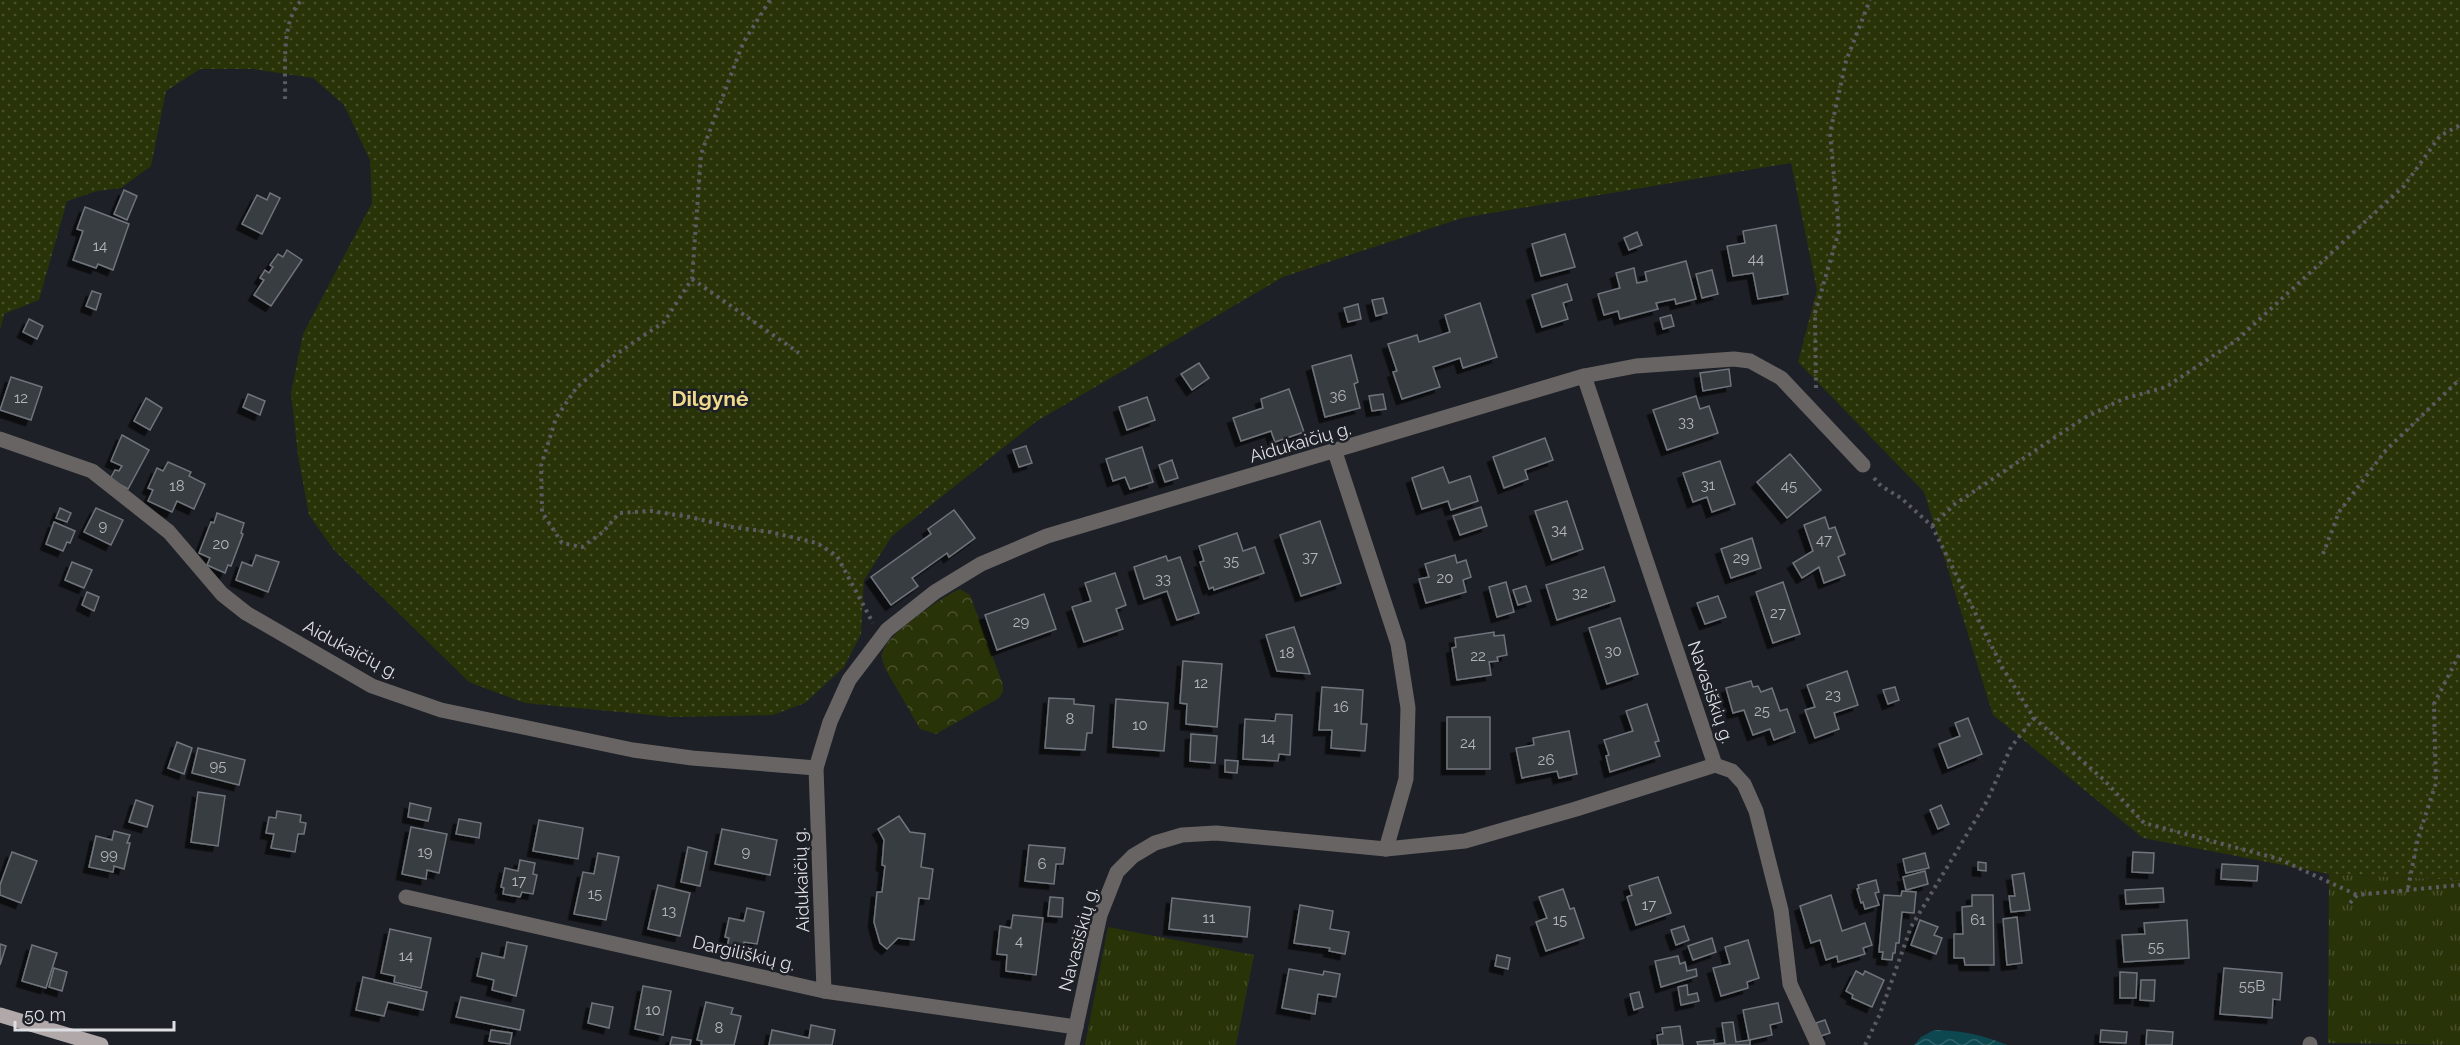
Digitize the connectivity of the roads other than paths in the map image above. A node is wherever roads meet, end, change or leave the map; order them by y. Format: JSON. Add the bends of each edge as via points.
{"nodes":[{"id":1,"x":1584,"y":376,"type":"junction"},
{"id":2,"x":0,"y":440,"type":"edge"},
{"id":3,"x":1335,"y":452,"type":"junction"},
{"id":4,"x":1863,"y":465,"type":"road end"},
{"id":5,"x":1715,"y":765,"type":"junction"},
{"id":6,"x":816,"y":768,"type":"junction"},
{"id":7,"x":1386,"y":849,"type":"junction"},
{"id":8,"x":406,"y":897,"type":"dead end"},
{"id":9,"x":824,"y":991,"type":"junction"},
{"id":10,"x":0,"y":1015,"type":"edge"},
{"id":11,"x":1076,"y":1028,"type":"junction"},
{"id":12,"x":101,"y":1045,"type":"edge"},
{"id":13,"x":1072,"y":1045,"type":"edge"},
{"id":14,"x":1818,"y":1045,"type":"edge"}],
"edges":[{"from":1,"to":3,"type":"street","name":"Aidukaičių g."},
{"from":1,"to":4,"type":"street","name":"Aidukaičių g.","via":[[1636,366],[1750,361],[1781,378]]},
{"from":1,"to":5,"type":"street","name":"Navasiškių g."},
{"from":2,"to":6,"type":"street","name":"Aidukaičių g.","via":[[92,471],[169,532],[222,594],[246,613],[372,686],[441,710],[633,750]]},
{"from":3,"to":6,"type":"street","name":"Aidukaičių g.","via":[[1047,536],[981,564],[935,592],[883,636],[849,680],[830,722]]},
{"from":3,"to":7,"type":"street","via":[[1398,644],[1408,708],[1406,779]]},
{"from":5,"to":7,"type":"street","name":"Navasiškių g.","via":[[1487,835]]},
{"from":5,"to":14,"type":"street","via":[[1732,771],[1744,784],[1756,811],[1781,910],[1790,984]]},
{"from":6,"to":9,"type":"street","name":"Aidukaičių g."},
{"from":7,"to":11,"type":"street","name":"Navasiškių g.","via":[[1216,832],[1182,835],[1155,843],[1133,856],[1117,872],[1100,915]]},
{"from":8,"to":9,"type":"street","name":"Dargiliškių g."},
{"from":9,"to":11,"type":"street","name":"Dargiliškių g."},
{"from":10,"to":12,"type":"main road"},
{"from":11,"to":13,"type":"street","name":"Navasiškių g."}]}
